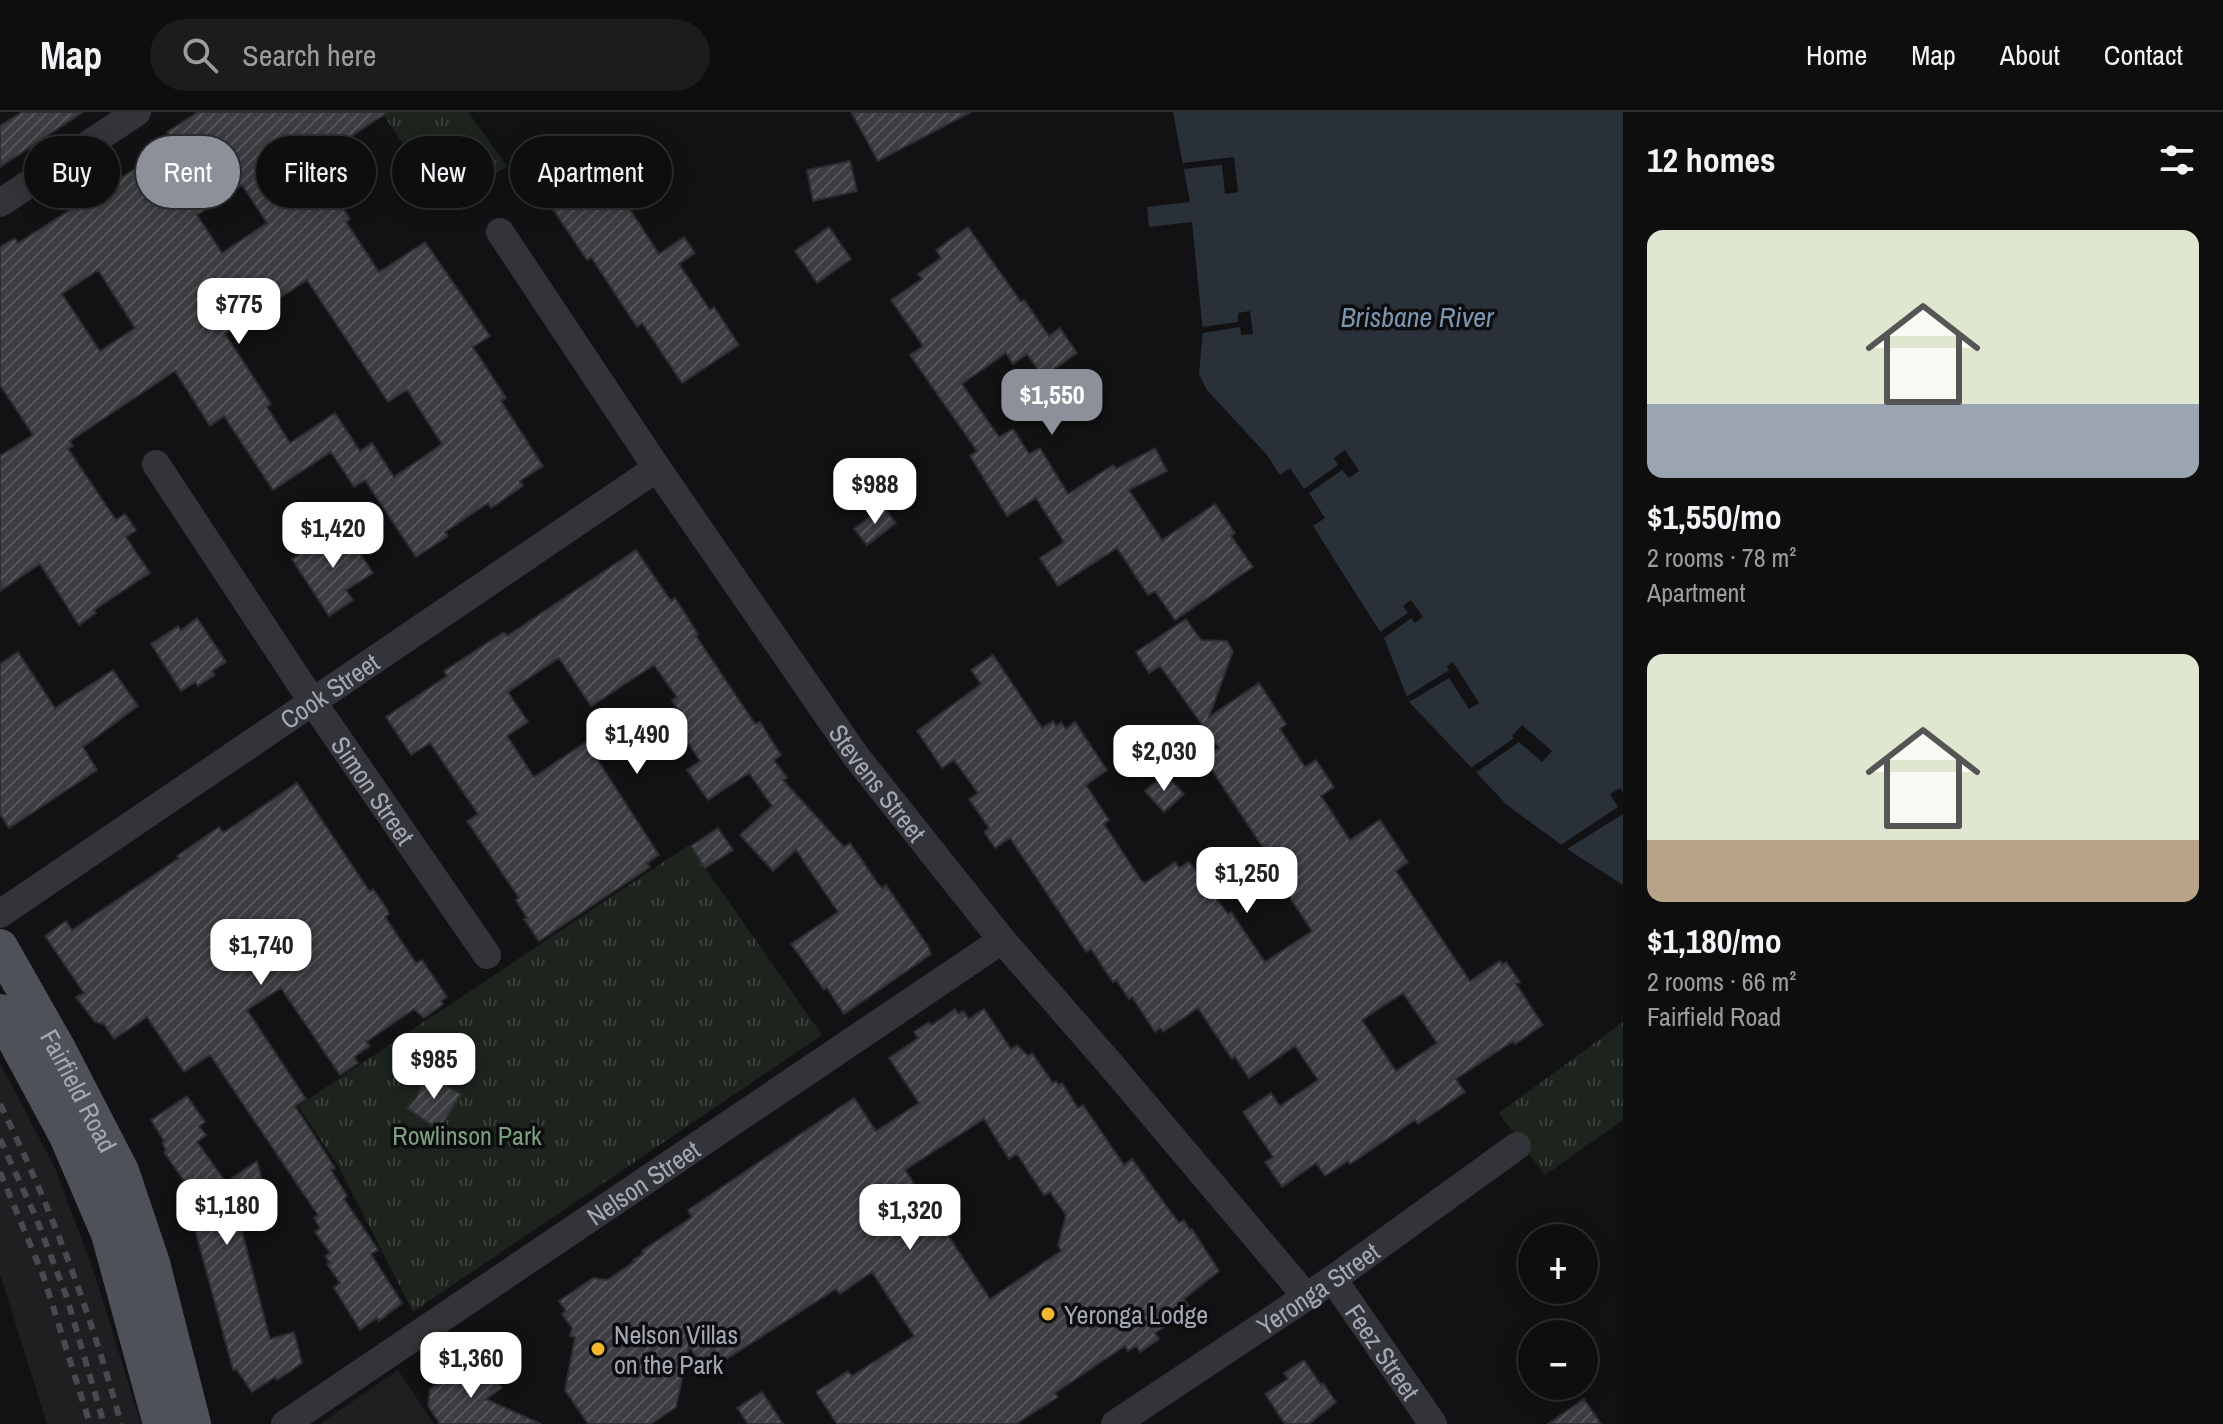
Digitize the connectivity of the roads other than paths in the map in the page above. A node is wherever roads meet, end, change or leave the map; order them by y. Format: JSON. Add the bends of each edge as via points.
{"nodes":[{"id":1,"x":137,"y":112,"type":"edge"},
{"id":2,"x":0,"y":203,"type":"edge"},
{"id":3,"x":500,"y":232,"type":"dead end"},
{"id":4,"x":156,"y":464,"type":"dead end"},
{"id":5,"x":657,"y":468,"type":"junction"},
{"id":6,"x":312,"y":701,"type":"junction"},
{"id":7,"x":0,"y":914,"type":"edge"},
{"id":8,"x":1002,"y":940,"type":"junction"},
{"id":9,"x":0,"y":947,"type":"edge"},
{"id":10,"x":487,"y":955,"type":"dead end"},
{"id":11,"x":0,"y":1012,"type":"edge"},
{"id":12,"x":1517,"y":1146,"type":"dead end"},
{"id":13,"x":1333,"y":1279,"type":"junction"},
{"id":14,"x":1305,"y":1295,"type":"junction"},
{"id":15,"x":161,"y":1424,"type":"edge"},
{"id":16,"x":193,"y":1424,"type":"edge"},
{"id":17,"x":285,"y":1424,"type":"edge"},
{"id":18,"x":1115,"y":1424,"type":"edge"},
{"id":19,"x":1433,"y":1424,"type":"edge"}],
"edges":[{"from":1,"to":2,"type":"street"},
{"from":3,"to":5,"type":"street","name":"Stevens Street"},
{"from":4,"to":6,"type":"street","name":"Simon Street"},
{"from":5,"to":6,"type":"street","name":"Cook Street"},
{"from":5,"to":8,"type":"street","name":"Stevens Street","via":[[855,755]]},
{"from":6,"to":7,"type":"street","name":"Cook Street"},
{"from":6,"to":10,"type":"street","name":"Simon Street"},
{"from":8,"to":14,"type":"street","name":"Stevens Street"},
{"from":8,"to":17,"type":"street","name":"Nelson Street"},
{"from":9,"to":16,"type":"main road","name":"Fairfield Road","via":[[121,1171],[152,1263]]},
{"from":11,"to":15,"type":"main road","name":"Fairfield Road","via":[[67,1136],[109,1234]]},
{"from":12,"to":13,"type":"street","name":"Yeronga Street"},
{"from":13,"to":14,"type":"street","name":"Yeronga Street"},
{"from":13,"to":19,"type":"street","name":"Feez Street"},
{"from":14,"to":18,"type":"street","name":"Yeronga Street"}]}
